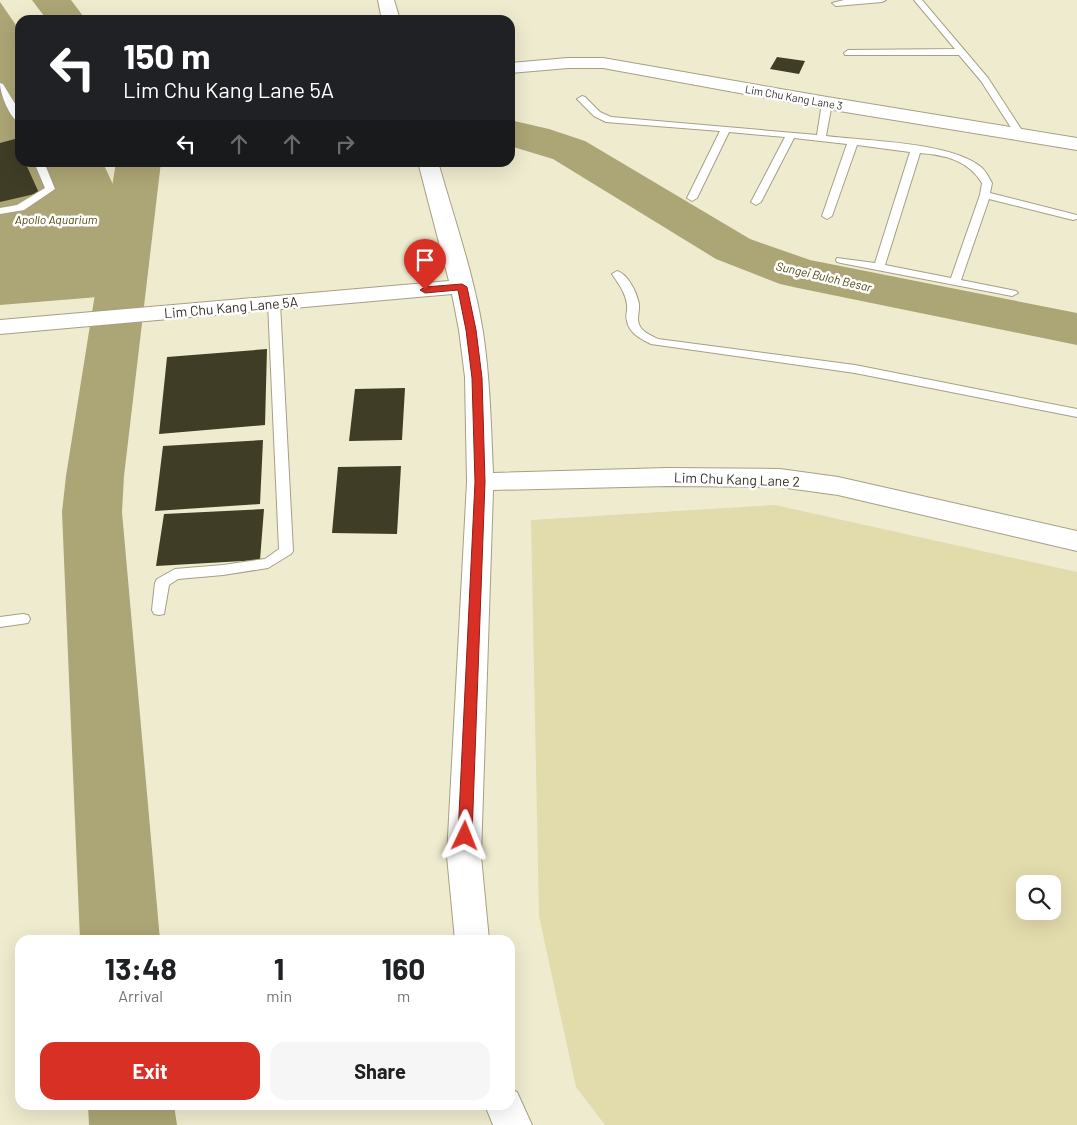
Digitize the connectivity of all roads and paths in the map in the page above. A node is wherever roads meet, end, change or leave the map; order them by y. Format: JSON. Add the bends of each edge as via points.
{"nodes":[{"id":1,"x":386,"y":0,"type":"edge"},
{"id":2,"x":882,"y":0,"type":"edge"},
{"id":3,"x":918,"y":0,"type":"edge"},
{"id":4,"x":836,"y":4,"type":"dead end"},
{"id":5,"x":390,"y":15,"type":"edge"},
{"id":6,"x":961,"y":52,"type":"junction"},
{"id":7,"x":848,"y":53,"type":"dead end"},
{"id":8,"x":515,"y":68,"type":"edge"},
{"id":9,"x":0,"y":86,"type":"edge"},
{"id":10,"x":582,"y":99,"type":"dead end"},
{"id":11,"x":827,"y":103,"type":"junction"},
{"id":12,"x":15,"y":112,"type":"edge"},
{"id":13,"x":726,"y":129,"type":"junction"},
{"id":14,"x":1020,"y":134,"type":"junction"},
{"id":15,"x":791,"y":135,"type":"junction"},
{"id":16,"x":821,"y":138,"type":"junction"},
{"id":17,"x":852,"y":142,"type":"junction"},
{"id":18,"x":1077,"y":144,"type":"edge"},
{"id":19,"x":916,"y":150,"type":"junction"},
{"id":20,"x":40,"y":167,"type":"edge"},
{"id":21,"x":429,"y":167,"type":"edge"},
{"id":22,"x":985,"y":195,"type":"junction"},
{"id":23,"x":692,"y":198,"type":"dead end"},
{"id":24,"x":756,"y":202,"type":"dead end"},
{"id":25,"x":0,"y":211,"type":"edge"},
{"id":26,"x":827,"y":216,"type":"dead end"},
{"id":27,"x":1073,"y":217,"type":"dead end"},
{"id":28,"x":841,"y":260,"type":"dead end"},
{"id":29,"x":879,"y":267,"type":"junction"},
{"id":30,"x":618,"y":274,"type":"dead end"},
{"id":31,"x":955,"y":282,"type":"junction"},
{"id":32,"x":462,"y":287,"type":"junction"},
{"id":33,"x":1012,"y":293,"type":"dead end"},
{"id":34,"x":274,"y":303,"type":"junction"},
{"id":35,"x":0,"y":327,"type":"edge"},
{"id":36,"x":1077,"y":413,"type":"edge"},
{"id":37,"x":480,"y":482,"type":"junction"},
{"id":38,"x":1077,"y":542,"type":"edge"},
{"id":39,"x":159,"y":610,"type":"dead end"},
{"id":40,"x":23,"y":619,"type":"dead end"},
{"id":41,"x":0,"y":622,"type":"edge"},
{"id":42,"x":472,"y":935,"type":"edge"},
{"id":43,"x":506,"y":1110,"type":"edge"},
{"id":44,"x":513,"y":1125,"type":"edge"}],
"edges":[{"from":1,"to":5,"type":"street"},
{"from":2,"to":4,"type":"lane"},
{"from":3,"to":6,"type":"lane"},
{"from":6,"to":7,"type":"lane"},
{"from":6,"to":14,"type":"lane","via":[[985,80]]},
{"from":8,"to":11,"type":"street","name":"Lim Chu Kang Lane 3","via":[[603,63]]},
{"from":9,"to":12,"type":"lane"},
{"from":10,"to":13,"type":"lane","via":[[609,120]]},
{"from":11,"to":14,"type":"street","name":"Lim Chu Kang Lane 3"},
{"from":11,"to":16,"type":"lane"},
{"from":13,"to":15,"type":"lane"},
{"from":13,"to":23,"type":"lane"},
{"from":14,"to":18,"type":"street","name":"Lim Chu Kang Lane 3"},
{"from":15,"to":16,"type":"lane"},
{"from":15,"to":24,"type":"lane"},
{"from":16,"to":17,"type":"lane"},
{"from":17,"to":19,"type":"lane"},
{"from":17,"to":26,"type":"lane"},
{"from":19,"to":22,"type":"lane","via":[[940,152],[962,159],[979,170],[987,182]]},
{"from":19,"to":29,"type":"lane"},
{"from":20,"to":25,"type":"lane","via":[[50,188],[20,208]]},
{"from":21,"to":32,"type":"street"},
{"from":22,"to":27,"type":"lane"},
{"from":22,"to":31,"type":"lane"},
{"from":28,"to":29,"type":"lane"},
{"from":29,"to":31,"type":"lane"},
{"from":30,"to":36,"type":"lane","via":[[633,304],[632,320],[636,329],[655,342],[855,369]]},
{"from":31,"to":33,"type":"lane"},
{"from":32,"to":34,"type":"street","name":"Lim Chu Kang Lane 5A"},
{"from":32,"to":37,"type":"street","via":[[477,378]]},
{"from":34,"to":35,"type":"street","name":"Lim Chu Kang Lane 5A"},
{"from":34,"to":39,"type":"lane","via":[[286,551],[268,563],[175,574],[162,583]]},
{"from":37,"to":38,"type":"street","name":"Lim Chu Kang Lane 2","via":[[667,477],[780,478],[838,486]]},
{"from":37,"to":42,"type":"street","via":[[464,856]]},
{"from":40,"to":41,"type":"lane"},
{"from":43,"to":44,"type":"street"}]}
